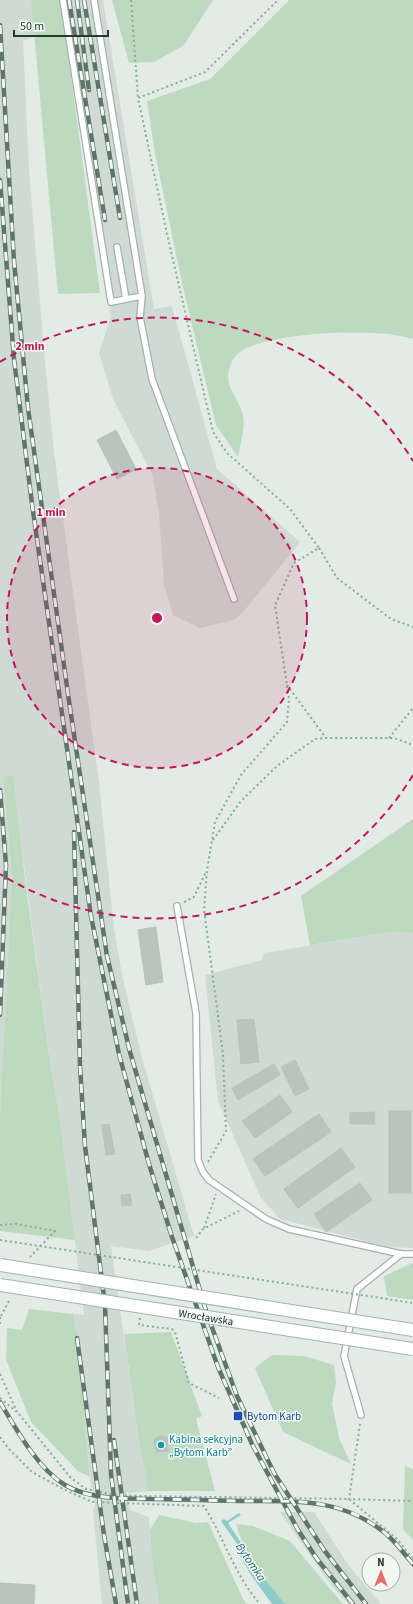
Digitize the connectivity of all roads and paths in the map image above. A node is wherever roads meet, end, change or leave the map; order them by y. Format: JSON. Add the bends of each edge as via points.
{"nodes":[{"id":1,"x":63,"y":0,"type":"edge"},
{"id":2,"x":94,"y":0,"type":"edge"},
{"id":3,"x":131,"y":0,"type":"edge"},
{"id":4,"x":278,"y":0,"type":"edge"},
{"id":5,"x":138,"y":98,"type":"junction"},
{"id":6,"x":117,"y":247,"type":"dead end"},
{"id":7,"x":142,"y":296,"type":"junction"},
{"id":8,"x":126,"y":299,"type":"junction"},
{"id":9,"x":319,"y":548,"type":"junction"},
{"id":10,"x":234,"y":598,"type":"dead end"},
{"id":11,"x":413,"y":627,"type":"edge"},
{"id":12,"x":287,"y":684,"type":"junction"},
{"id":13,"x":413,"y":708,"type":"edge"},
{"id":14,"x":326,"y":738,"type":"junction"},
{"id":15,"x":389,"y":738,"type":"junction"},
{"id":16,"x":413,"y":745,"type":"edge"},
{"id":17,"x":212,"y":841,"type":"junction"},
{"id":18,"x":207,"y":870,"type":"junction"},
{"id":19,"x":177,"y":906,"type":"joint"},
{"id":20,"x":203,"y":1172,"type":"junction"},
{"id":21,"x":219,"y":1188,"type":"junction"},
{"id":22,"x":247,"y":1207,"type":"junction"},
{"id":23,"x":0,"y":1225,"type":"edge"},
{"id":24,"x":203,"y":1229,"type":"junction"},
{"id":25,"x":196,"y":1238,"type":"dead end"},
{"id":26,"x":0,"y":1240,"type":"edge"},
{"id":27,"x":401,"y":1254,"type":"junction"},
{"id":28,"x":413,"y":1254,"type":"edge"},
{"id":29,"x":29,"y":1260,"type":"dead end"},
{"id":30,"x":0,"y":1265,"type":"edge"},
{"id":31,"x":0,"y":1285,"type":"edge"},
{"id":32,"x":11,"y":1295,"type":"dead end"},
{"id":33,"x":413,"y":1303,"type":"edge"},
{"id":34,"x":1,"y":1316,"type":"edge"},
{"id":35,"x":140,"y":1317,"type":"dead end"},
{"id":36,"x":0,"y":1324,"type":"edge"},
{"id":37,"x":413,"y":1330,"type":"edge"},
{"id":38,"x":413,"y":1350,"type":"edge"},
{"id":39,"x":0,"y":1374,"type":"edge"},
{"id":40,"x":0,"y":1398,"type":"edge"},
{"id":41,"x":219,"y":1398,"type":"dead end"},
{"id":42,"x":18,"y":1413,"type":"junction"},
{"id":43,"x":361,"y":1415,"type":"joint"},
{"id":44,"x":0,"y":1437,"type":"edge"},
{"id":45,"x":349,"y":1499,"type":"junction"},
{"id":46,"x":413,"y":1501,"type":"edge"},
{"id":47,"x":413,"y":1559,"type":"edge"},
{"id":48,"x":260,"y":1604,"type":"edge"}],
"edges":[{"from":1,"to":8,"type":"lane","via":[[111,302]]},
{"from":2,"to":7,"type":"lane"},
{"from":3,"to":5,"type":"path"},
{"from":4,"to":5,"type":"path","via":[[205,72]]},
{"from":5,"to":9,"type":"path","via":[[213,432],[227,453],[290,509]]},
{"from":6,"to":8,"type":"lane"},
{"from":7,"to":8,"type":"lane"},
{"from":7,"to":10,"type":"lane","via":[[140,318],[152,379]]},
{"from":9,"to":11,"type":"path","via":[[337,578],[391,619]]},
{"from":9,"to":12,"type":"path","via":[[294,563],[275,605]]},
{"from":12,"to":14,"type":"path"},
{"from":12,"to":17,"type":"path","via":[[287,722],[241,775],[215,822]]},
{"from":13,"to":15,"type":"path"},
{"from":14,"to":15,"type":"path"},
{"from":14,"to":17,"type":"path","via":[[315,739],[277,766],[241,801]]},
{"from":15,"to":16,"type":"path"},
{"from":17,"to":18,"type":"path"},
{"from":18,"to":19,"type":"path","via":[[194,897]]},
{"from":18,"to":20,"type":"path","via":[[204,910],[223,1054],[226,1131]]},
{"from":19,"to":20,"type":"lane","via":[[196,1013],[198,1160]]},
{"from":20,"to":21,"type":"lane"},
{"from":21,"to":22,"type":"lane"},
{"from":21,"to":24,"type":"path"},
{"from":22,"to":24,"type":"path"},
{"from":22,"to":27,"type":"lane","via":[[289,1229]]},
{"from":23,"to":29,"type":"path","via":[[16,1224],[56,1231],[32,1253]]},
{"from":24,"to":25,"type":"path"},
{"from":26,"to":33,"type":"path","bridge":true},
{"from":27,"to":28,"type":"lane"},
{"from":27,"to":43,"type":"lane","via":[[357,1289],[344,1356]]},
{"from":30,"to":37,"type":"main road","name":"Wrocławska","bridge":true},
{"from":31,"to":38,"type":"main road","name":"Wrocławska","bridge":true},
{"from":32,"to":34,"type":"path"},
{"from":34,"to":36,"type":"path"},
{"from":35,"to":41,"type":"path","via":[[139,1325],[172,1329],[175,1332],[189,1383]]},
{"from":39,"to":42,"type":"path"},
{"from":40,"to":42,"type":"path"},
{"from":42,"to":45,"type":"path","via":[[71,1478],[92,1492],[140,1496]]},
{"from":43,"to":45,"type":"path"},
{"from":44,"to":48,"type":"path","via":[[32,1472],[92,1502],[204,1506],[243,1581]]},
{"from":45,"to":46,"type":"path"},
{"from":45,"to":47,"type":"path","via":[[397,1539]]}]}
